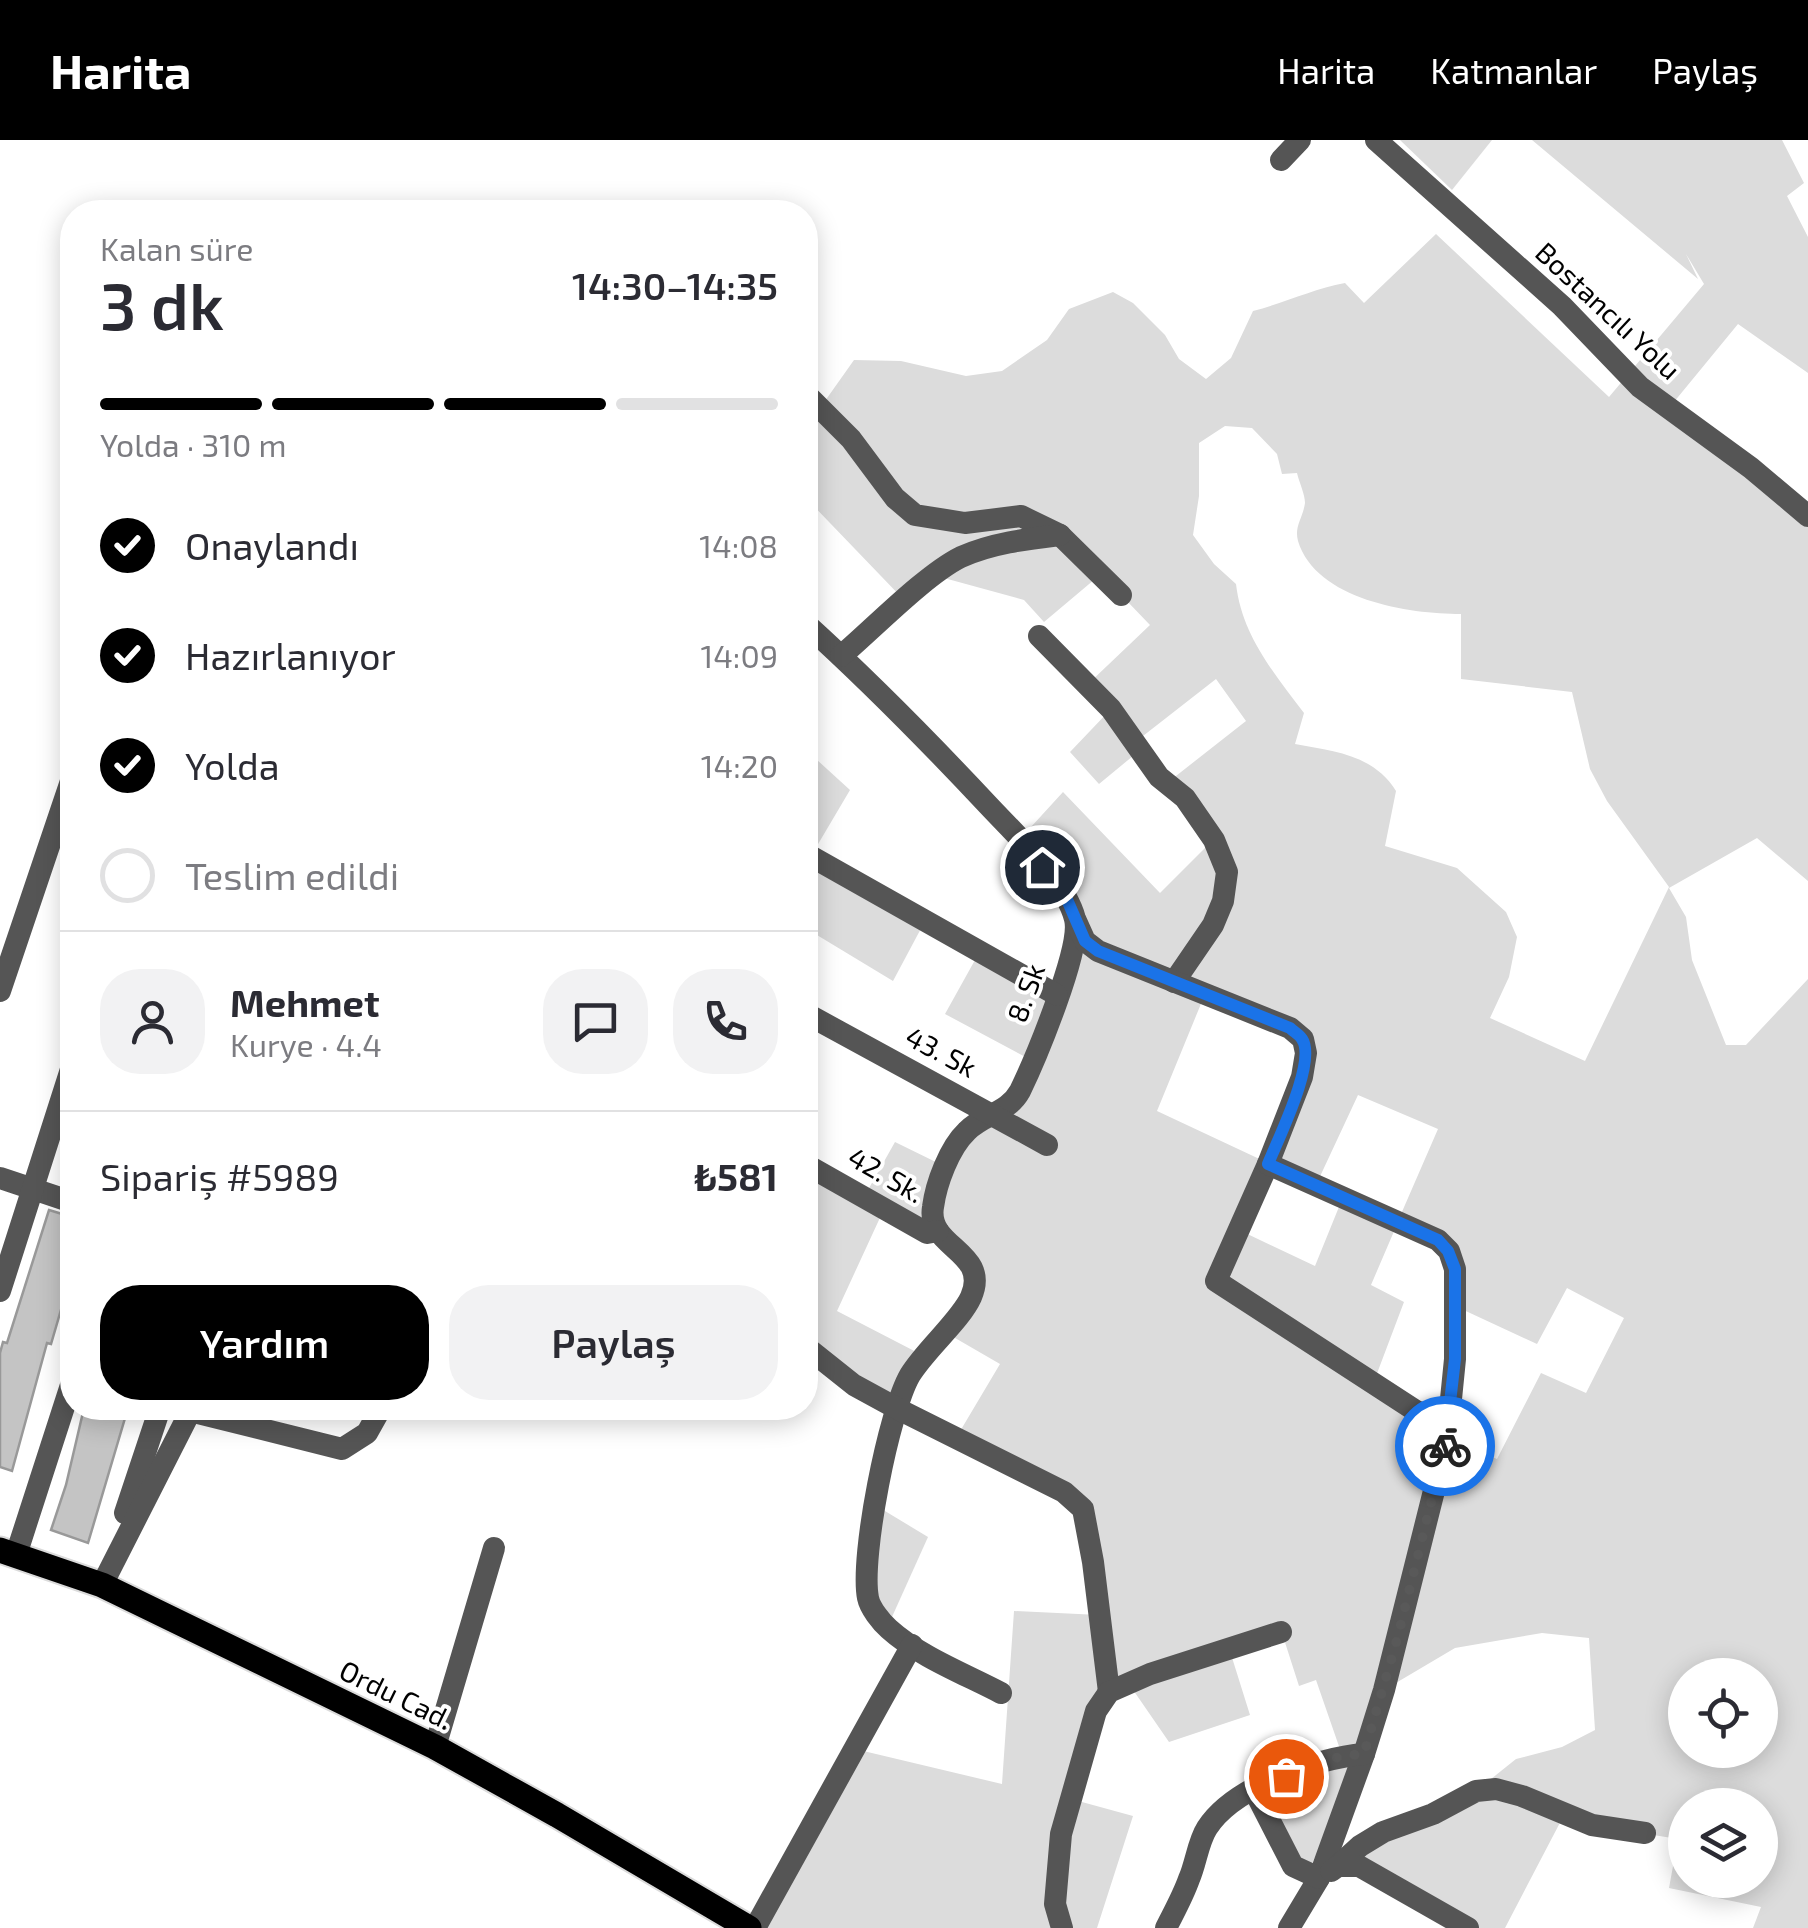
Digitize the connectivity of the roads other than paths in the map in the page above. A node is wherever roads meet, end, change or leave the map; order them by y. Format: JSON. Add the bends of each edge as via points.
{"nodes":[{"id":1,"x":1300,"y":140,"type":"edge"},
{"id":2,"x":1376,"y":140,"type":"edge"},
{"id":3,"x":1281,"y":160,"type":"dead end"},
{"id":4,"x":818,"y":406,"type":"edge"},
{"id":5,"x":1808,"y":516,"type":"edge"},
{"id":6,"x":1060,"y":535,"type":"junction"},
{"id":7,"x":1121,"y":595,"type":"dead end"},
{"id":8,"x":818,"y":635,"type":"edge"},
{"id":9,"x":1039,"y":636,"type":"dead end"},
{"id":10,"x":841,"y":656,"type":"junction"},
{"id":11,"x":60,"y":814,"type":"edge"},
{"id":12,"x":818,"y":860,"type":"edge"},
{"id":13,"x":1076,"y":921,"type":"junction"},
{"id":14,"x":1174,"y":982,"type":"junction"},
{"id":15,"x":0,"y":991,"type":"edge"},
{"id":16,"x":1057,"y":994,"type":"junction"},
{"id":17,"x":818,"y":1020,"type":"edge"},
{"id":18,"x":60,"y":1104,"type":"edge"},
{"id":19,"x":994,"y":1114,"type":"junction"},
{"id":20,"x":1047,"y":1145,"type":"dead end"},
{"id":21,"x":1268,"y":1164,"type":"junction"},
{"id":22,"x":818,"y":1171,"type":"edge"},
{"id":23,"x":0,"y":1178,"type":"edge"},
{"id":24,"x":33,"y":1189,"type":"junction"},
{"id":25,"x":60,"y":1198,"type":"edge"},
{"id":26,"x":938,"y":1231,"type":"junction"},
{"id":27,"x":0,"y":1291,"type":"edge"},
{"id":28,"x":818,"y":1356,"type":"edge"},
{"id":29,"x":1450,"y":1409,"type":"junction"},
{"id":30,"x":898,"y":1410,"type":"junction"},
{"id":31,"x":60,"y":1414,"type":"edge"},
{"id":32,"x":156,"y":1420,"type":"edge"},
{"id":33,"x":186,"y":1420,"type":"edge"},
{"id":34,"x":230,"y":1420,"type":"edge"},
{"id":35,"x":375,"y":1420,"type":"edge"},
{"id":36,"x":494,"y":1548,"type":"dead end"},
{"id":37,"x":8,"y":1552,"type":"edge"},
{"id":38,"x":102,"y":1585,"type":"junction"},
{"id":39,"x":1281,"y":1632,"type":"dead end"},
{"id":40,"x":912,"y":1645,"type":"junction"},
{"id":41,"x":1109,"y":1692,"type":"junction"},
{"id":42,"x":1001,"y":1693,"type":"dead end"},
{"id":43,"x":435,"y":1747,"type":"junction"},
{"id":44,"x":1364,"y":1754,"type":"junction"},
{"id":45,"x":1254,"y":1790,"type":"junction"},
{"id":46,"x":1646,"y":1833,"type":"dead end"},
{"id":47,"x":1328,"y":1872,"type":"junction"},
{"id":48,"x":752,"y":1928,"type":"edge"},
{"id":49,"x":1062,"y":1928,"type":"edge"},
{"id":50,"x":1166,"y":1928,"type":"edge"},
{"id":51,"x":1289,"y":1928,"type":"edge"},
{"id":52,"x":1468,"y":1928,"type":"edge"}],
"edges":[{"from":1,"to":3,"type":"street"},
{"from":2,"to":5,"type":"street","name":"Bostancılı Yolu","via":[[1562,306],[1640,387]]},
{"from":4,"to":6,"type":"street","via":[[915,515],[965,522],[1022,516]]},
{"from":6,"to":7,"type":"street"},
{"from":6,"to":10,"type":"street","via":[[960,558]]},
{"from":8,"to":10,"type":"street"},
{"from":9,"to":14,"type":"street","via":[[1185,798],[1227,872],[1213,924]]},
{"from":10,"to":13,"type":"street","via":[[1020,839],[1065,895]]},
{"from":11,"to":15,"type":"street"},
{"from":12,"to":16,"type":"street"},
{"from":13,"to":14,"type":"street","via":[[1098,951]]},
{"from":13,"to":16,"type":"street","name":"8. Sk"},
{"from":14,"to":21,"type":"street","via":[[1290,1028],[1303,1040],[1302,1077]]},
{"from":16,"to":19,"type":"street","name":"8. Sk","via":[[1014,1103]]},
{"from":17,"to":19,"type":"street","name":"43. Sk"},
{"from":18,"to":24,"type":"street"},
{"from":19,"to":20,"type":"street","name":"43. Sk"},
{"from":19,"to":26,"type":"street","name":"8. Sk","via":[[966,1132],[950,1158],[932,1211]]},
{"from":21,"to":29,"type":"street","via":[[1438,1240],[1448,1251],[1455,1269]]},
{"from":21,"to":29,"type":"street","via":[[1216,1281],[1416,1412],[1428,1416]]},
{"from":22,"to":26,"type":"street","name":"42. Sk.","via":[[926,1232]]},
{"from":23,"to":24,"type":"street"},
{"from":24,"to":25,"type":"street"},
{"from":24,"to":27,"type":"street"},
{"from":26,"to":30,"type":"street","via":[[970,1263],[976,1282],[970,1301],[911,1374]]},
{"from":28,"to":30,"type":"street"},
{"from":29,"to":44,"type":"street"},
{"from":30,"to":40,"type":"street","via":[[866,1570],[868,1602],[887,1628]]},
{"from":30,"to":41,"type":"street","via":[[1064,1492],[1083,1509]]},
{"from":31,"to":37,"type":"street"},
{"from":32,"to":38,"type":"street"},
{"from":33,"to":38,"type":"street"},
{"from":34,"to":35,"type":"street","via":[[342,1449],[367,1434]]},
{"from":36,"to":43,"type":"street"},
{"from":37,"to":38,"type":"main road","name":"Ordu Cad."},
{"from":38,"to":43,"type":"main road","name":"Ordu Cad."},
{"from":39,"to":41,"type":"street"},
{"from":40,"to":42,"type":"street"},
{"from":40,"to":48,"type":"street"},
{"from":41,"to":49,"type":"street","via":[[1096,1711],[1061,1834],[1054,1904]]},
{"from":43,"to":48,"type":"main road","name":"Ordu Cad."},
{"from":44,"to":45,"type":"street","via":[[1307,1766]]},
{"from":44,"to":47,"type":"street"},
{"from":45,"to":47,"type":"street","via":[[1294,1866]]},
{"from":45,"to":50,"type":"street","via":[[1235,1798],[1207,1828]]},
{"from":46,"to":47,"type":"street","via":[[1592,1825],[1496,1788],[1383,1832]]},
{"from":47,"to":51,"type":"street"},
{"from":47,"to":52,"type":"street","via":[[1359,1866]]}]}
